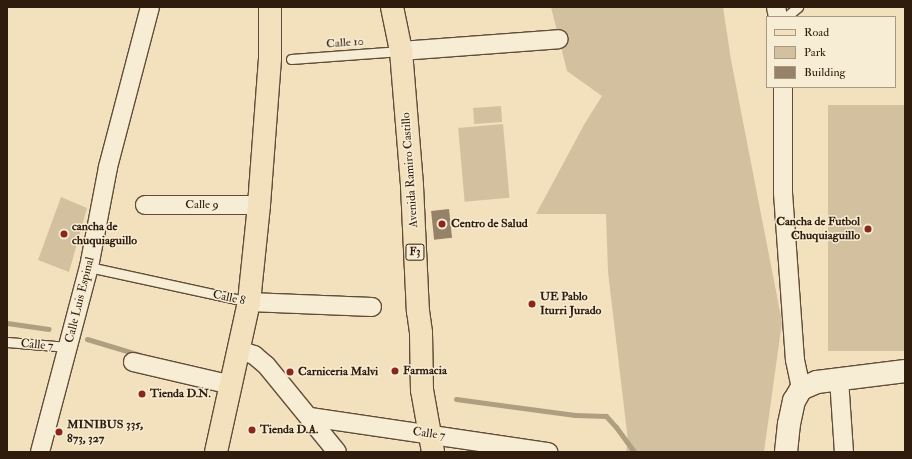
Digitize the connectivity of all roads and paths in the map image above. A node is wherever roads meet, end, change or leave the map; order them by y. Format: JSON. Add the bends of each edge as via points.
{"nodes":[{"id":1,"x":150,"y":7,"type":"edge"},
{"id":2,"x":270,"y":7,"type":"edge"},
{"id":3,"x":392,"y":7,"type":"edge"},
{"id":4,"x":798,"y":7,"type":"edge"},
{"id":5,"x":787,"y":16,"type":"edge"},
{"id":6,"x":559,"y":39,"type":"dead end"},
{"id":7,"x":401,"y":52,"type":"junction"},
{"id":8,"x":292,"y":59,"type":"dead end"},
{"id":9,"x":783,"y":88,"type":"edge"},
{"id":10,"x":145,"y":205,"type":"dead end"},
{"id":11,"x":259,"y":205,"type":"junction"},
{"id":12,"x":89,"y":267,"type":"junction"},
{"id":13,"x":249,"y":302,"type":"junction"},
{"id":14,"x":372,"y":308,"type":"dead end"},
{"id":15,"x":7,"y":342,"type":"edge"},
{"id":16,"x":68,"y":347,"type":"junction"},
{"id":17,"x":239,"y":350,"type":"junction"},
{"id":18,"x":133,"y":362,"type":"dead end"},
{"id":19,"x":905,"y":371,"type":"edge"},
{"id":20,"x":839,"y":379,"type":"junction"},
{"id":21,"x":232,"y":385,"type":"junction"},
{"id":22,"x":801,"y":389,"type":"junction"},
{"id":23,"x":310,"y":417,"type":"junction"},
{"id":24,"x":431,"y":443,"type":"edge"},
{"id":25,"x":40,"y":452,"type":"edge"},
{"id":26,"x":216,"y":452,"type":"edge"},
{"id":27,"x":337,"y":452,"type":"edge"},
{"id":28,"x":548,"y":452,"type":"edge"},
{"id":29,"x":786,"y":452,"type":"edge"},
{"id":30,"x":844,"y":452,"type":"edge"}],
"edges":[{"from":1,"to":12,"type":"street","name":"Calle Luis Espinal","via":[[108,167]]},
{"from":2,"to":11,"type":"main road","via":[[270,58]]},
{"from":3,"to":7,"type":"main road","name":"Avenida Ramiro Castillo","number":"F3"},
{"from":4,"to":5,"type":"lane"},
{"from":6,"to":7,"type":"street"},
{"from":7,"to":8,"type":"lane","name":"Calle 10"},
{"from":7,"to":24,"type":"main road","name":"Avenida Ramiro Castillo","number":"F3","via":[[412,186],[422,390]]},
{"from":9,"to":22,"type":"street","via":[[783,193],[795,360]]},
{"from":10,"to":11,"type":"street","name":"Calle 9"},
{"from":11,"to":13,"type":"main road"},
{"from":12,"to":13,"type":"lane","name":"Calle 8"},
{"from":12,"to":16,"type":"street","name":"Calle Luis Espinal"},
{"from":13,"to":14,"type":"street","name":"Calle 8"},
{"from":13,"to":17,"type":"main road"},
{"from":15,"to":16,"type":"lane","name":"Calle 7"},
{"from":16,"to":25,"type":"street","name":"Calle Luis Espinal"},
{"from":17,"to":21,"type":"main road"},
{"from":17,"to":23,"type":"street","via":[[254,354],[266,365]]},
{"from":18,"to":21,"type":"street"},
{"from":19,"to":20,"type":"main road"},
{"from":20,"to":22,"type":"main road","via":[[817,382]]},
{"from":20,"to":30,"type":"street"},
{"from":21,"to":26,"type":"main road"},
{"from":22,"to":29,"type":"main road","via":[[794,401]]},
{"from":23,"to":24,"type":"street","name":"Calle 7"},
{"from":23,"to":27,"type":"street"},
{"from":24,"to":28,"type":"street","name":"Calle 7"}]}
